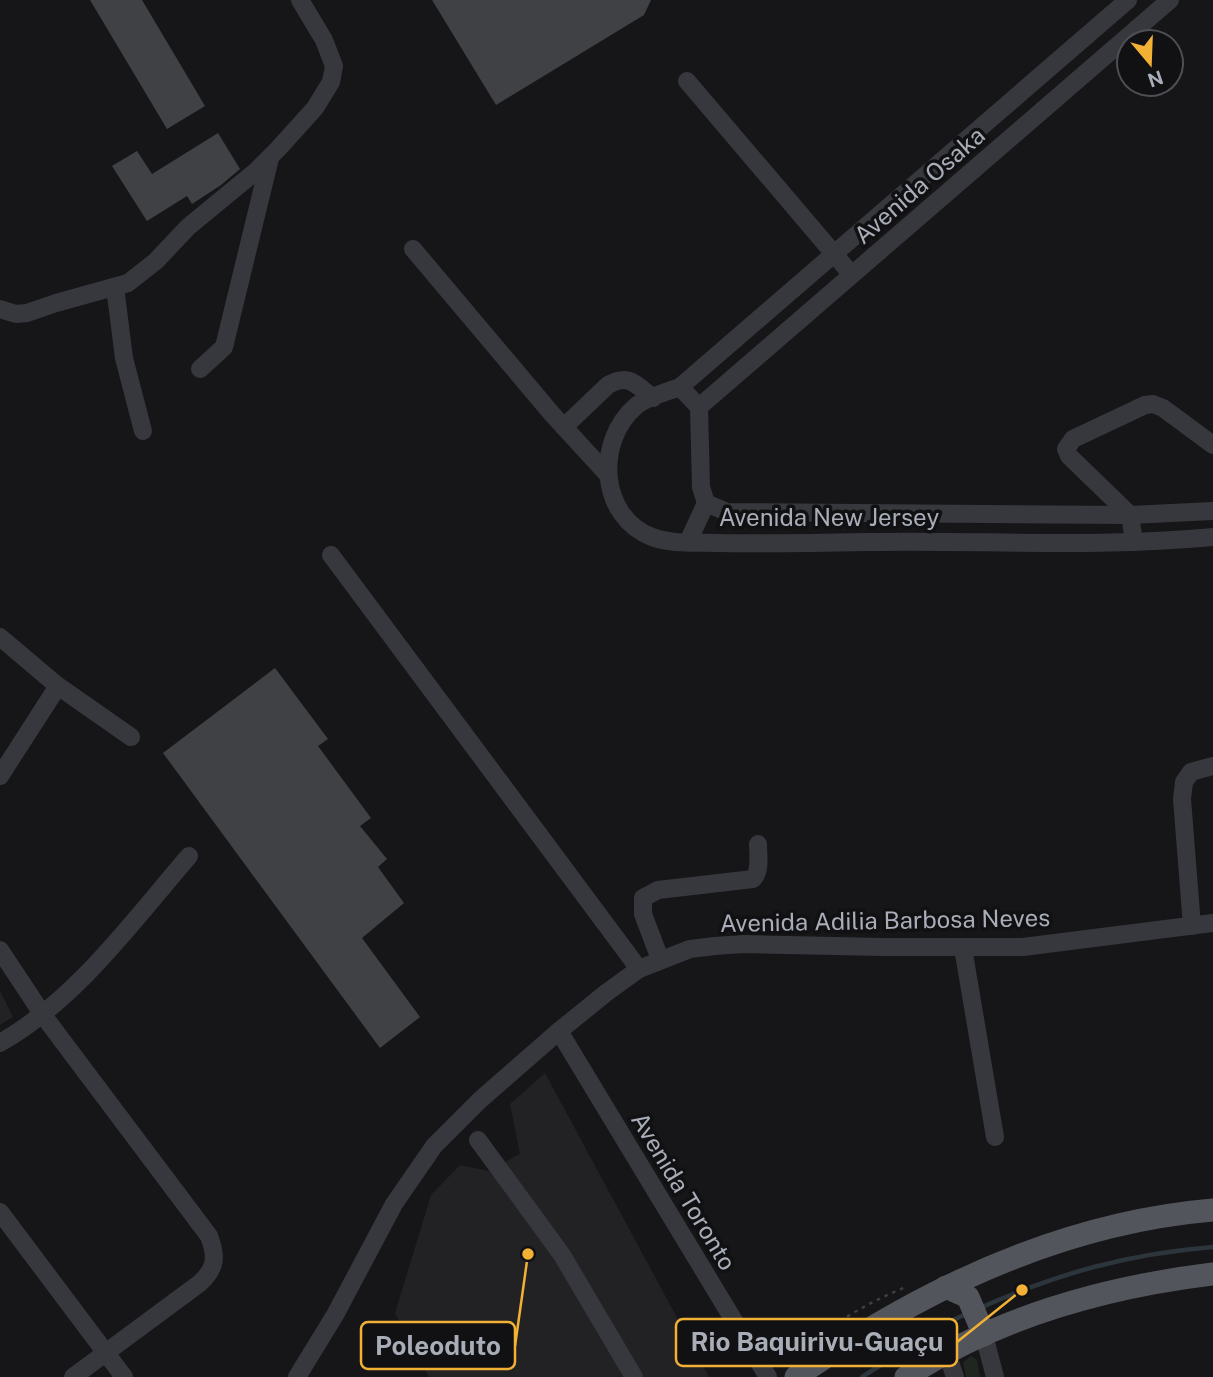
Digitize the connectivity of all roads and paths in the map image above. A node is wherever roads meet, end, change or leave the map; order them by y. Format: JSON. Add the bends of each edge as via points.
{"nodes":[{"id":1,"x":300,"y":0,"type":"edge"},
{"id":2,"x":1128,"y":0,"type":"edge"},
{"id":3,"x":1170,"y":0,"type":"edge"},
{"id":4,"x":1061,"y":58,"type":"junction"},
{"id":5,"x":1079,"y":78,"type":"junction"},
{"id":6,"x":687,"y":81,"type":"dead end"},
{"id":7,"x":1006,"y":106,"type":"junction"},
{"id":8,"x":1024,"y":127,"type":"junction"},
{"id":9,"x":270,"y":158,"type":"junction"},
{"id":10,"x":928,"y":173,"type":"junction"},
{"id":11,"x":945,"y":195,"type":"junction"},
{"id":12,"x":413,"y":249,"type":"dead end"},
{"id":13,"x":834,"y":254,"type":"junction"},
{"id":14,"x":852,"y":275,"type":"junction"},
{"id":15,"x":115,"y":287,"type":"junction"},
{"id":16,"x":0,"y":309,"type":"edge"},
{"id":17,"x":200,"y":369,"type":"dead end"},
{"id":18,"x":680,"y":387,"type":"junction"},
{"id":19,"x":653,"y":398,"type":"junction"},
{"id":20,"x":699,"y":407,"type":"junction"},
{"id":21,"x":564,"y":427,"type":"junction"},
{"id":22,"x":143,"y":431,"type":"dead end"},
{"id":23,"x":1213,"y":445,"type":"edge"},
{"id":24,"x":608,"y":475,"type":"junction"},
{"id":25,"x":706,"y":503,"type":"junction"},
{"id":26,"x":1213,"y":511,"type":"edge"},
{"id":27,"x":775,"y":513,"type":"junction"},
{"id":28,"x":1130,"y":515,"type":"junction"},
{"id":29,"x":1213,"y":537,"type":"edge"},
{"id":30,"x":688,"y":542,"type":"junction"},
{"id":31,"x":1135,"y":542,"type":"junction"},
{"id":32,"x":774,"y":544,"type":"junction"},
{"id":33,"x":331,"y":555,"type":"dead end"},
{"id":34,"x":0,"y":637,"type":"edge"},
{"id":35,"x":58,"y":686,"type":"junction"},
{"id":36,"x":131,"y":737,"type":"dead end"},
{"id":37,"x":1213,"y":766,"type":"edge"},
{"id":38,"x":0,"y":776,"type":"edge"},
{"id":39,"x":758,"y":844,"type":"dead end"},
{"id":40,"x":189,"y":856,"type":"dead end"},
{"id":41,"x":1213,"y":923,"type":"edge"},
{"id":42,"x":1192,"y":926,"type":"junction"},
{"id":43,"x":963,"y":948,"type":"junction"},
{"id":44,"x":0,"y":950,"type":"edge"},
{"id":45,"x":660,"y":959,"type":"junction"},
{"id":46,"x":639,"y":970,"type":"junction"},
{"id":47,"x":43,"y":1015,"type":"junction"},
{"id":48,"x":559,"y":1031,"type":"junction"},
{"id":49,"x":0,"y":1043,"type":"edge"},
{"id":50,"x":995,"y":1137,"type":"dead end"},
{"id":51,"x":478,"y":1140,"type":"dead end"},
{"id":52,"x":1213,"y":1210,"type":"edge"},
{"id":53,"x":0,"y":1212,"type":"edge"},
{"id":54,"x":1213,"y":1274,"type":"edge"},
{"id":55,"x":946,"y":1287,"type":"junction"},
{"id":56,"x":981,"y":1328,"type":"junction"},
{"id":57,"x":105,"y":1352,"type":"junction"},
{"id":58,"x":947,"y":1353,"type":"junction"},
{"id":59,"x":73,"y":1377,"type":"edge"},
{"id":60,"x":124,"y":1377,"type":"edge"},
{"id":61,"x":297,"y":1377,"type":"edge"},
{"id":62,"x":634,"y":1377,"type":"edge"},
{"id":63,"x":768,"y":1377,"type":"edge"},
{"id":64,"x":796,"y":1377,"type":"edge"},
{"id":65,"x":906,"y":1377,"type":"edge"},
{"id":66,"x":955,"y":1377,"type":"edge"},
{"id":67,"x":995,"y":1377,"type":"edge"}],
"edges":[{"from":1,"to":9,"type":"street","via":[[334,66],[331,82],[315,108]]},
{"from":2,"to":4,"type":"street","name":"Avenida Osaka"},
{"from":3,"to":5,"type":"street","name":"Avenida Osaka"},
{"from":4,"to":5,"type":"street"},
{"from":4,"to":7,"type":"street","name":"Avenida Osaka"},
{"from":5,"to":8,"type":"street","name":"Avenida Osaka"},
{"from":6,"to":13,"type":"street"},
{"from":7,"to":8,"type":"street"},
{"from":7,"to":10,"type":"street","name":"Avenida Osaka"},
{"from":8,"to":11,"type":"street","name":"Avenida Osaka"},
{"from":9,"to":15,"type":"street","via":[[188,227],[140,275]]},
{"from":9,"to":17,"type":"street","via":[[224,346]]},
{"from":10,"to":11,"type":"street"},
{"from":10,"to":13,"type":"street","name":"Avenida Osaka"},
{"from":11,"to":14,"type":"street","name":"Avenida Osaka"},
{"from":12,"to":21,"type":"street"},
{"from":13,"to":14,"type":"street"},
{"from":13,"to":18,"type":"street","name":"Avenida Osaka"},
{"from":14,"to":20,"type":"street","name":"Avenida Osaka"},
{"from":15,"to":16,"type":"street","via":[[27,313]]},
{"from":15,"to":22,"type":"street","via":[[124,358]]},
{"from":18,"to":19,"type":"street","name":"Avenida New Jersey"},
{"from":18,"to":20,"type":"street"},
{"from":19,"to":21,"type":"street","via":[[632,382],[616,381]]},
{"from":19,"to":24,"type":"street","name":"Avenida New Jersey","via":[[638,404],[617,429],[608,456]]},
{"from":20,"to":25,"type":"street","via":[[701,487]]},
{"from":21,"to":24,"type":"street"},
{"from":23,"to":28,"type":"street","via":[[1153,404],[1073,439],[1066,449],[1069,456]]},
{"from":24,"to":30,"type":"street","name":"Avenida New Jersey","via":[[617,507],[630,526],[652,537]]},
{"from":25,"to":27,"type":"street","name":"Avenida New Jersey","via":[[745,514]]},
{"from":25,"to":30,"type":"street"},
{"from":26,"to":28,"type":"street","name":"Avenida New Jersey"},
{"from":27,"to":28,"type":"street","name":"Avenida New Jersey"},
{"from":27,"to":32,"type":"street"},
{"from":28,"to":31,"type":"street"},
{"from":29,"to":31,"type":"street","name":"Avenida New Jersey"},
{"from":30,"to":32,"type":"street","name":"Avenida New Jersey"},
{"from":31,"to":32,"type":"street","name":"Avenida New Jersey"},
{"from":33,"to":46,"type":"street"},
{"from":34,"to":35,"type":"street"},
{"from":35,"to":36,"type":"street"},
{"from":35,"to":38,"type":"street"},
{"from":37,"to":42,"type":"street","via":[[1191,772],[1184,782]]},
{"from":39,"to":45,"type":"street","via":[[753,879],[658,890],[643,898],[642,914]]},
{"from":40,"to":47,"type":"street","via":[[100,960]]},
{"from":41,"to":42,"type":"street","name":"Avenida Adilia Barbosa Neves"},
{"from":42,"to":43,"type":"street","name":"Avenida Adilia Barbosa Neves","via":[[1036,947]]},
{"from":43,"to":45,"type":"street","name":"Avenida Adilia Barbosa Neves","via":[[743,944],[690,949]]},
{"from":43,"to":50,"type":"street"},
{"from":44,"to":47,"type":"street"},
{"from":45,"to":46,"type":"street","name":"Avenida Adilia Barbosa Neves"},
{"from":46,"to":48,"type":"street","name":"Avenida Adilia Barbosa Neves"},
{"from":47,"to":49,"type":"street"},
{"from":47,"to":57,"type":"street","via":[[214,1249],[210,1274]]},
{"from":48,"to":61,"type":"street","name":"Avenida Adilia Barbosa Neves","via":[[434,1146],[394,1204]]},
{"from":48,"to":63,"type":"street","name":"Avenida Toronto"},
{"from":51,"to":62,"type":"street","via":[[562,1255]]},
{"from":52,"to":55,"type":"main road","via":[[1087,1232],[1015,1256]]},
{"from":53,"to":57,"type":"street"},
{"from":54,"to":56,"type":"main road","via":[[1137,1285]]},
{"from":55,"to":56,"type":"main road","via":[[968,1297]]},
{"from":55,"to":64,"type":"main road","via":[[844,1343]]},
{"from":56,"to":58,"type":"main road"},
{"from":56,"to":67,"type":"street"},
{"from":57,"to":59,"type":"street"},
{"from":57,"to":60,"type":"street"},
{"from":58,"to":65,"type":"main road"},
{"from":58,"to":66,"type":"street"}]}
